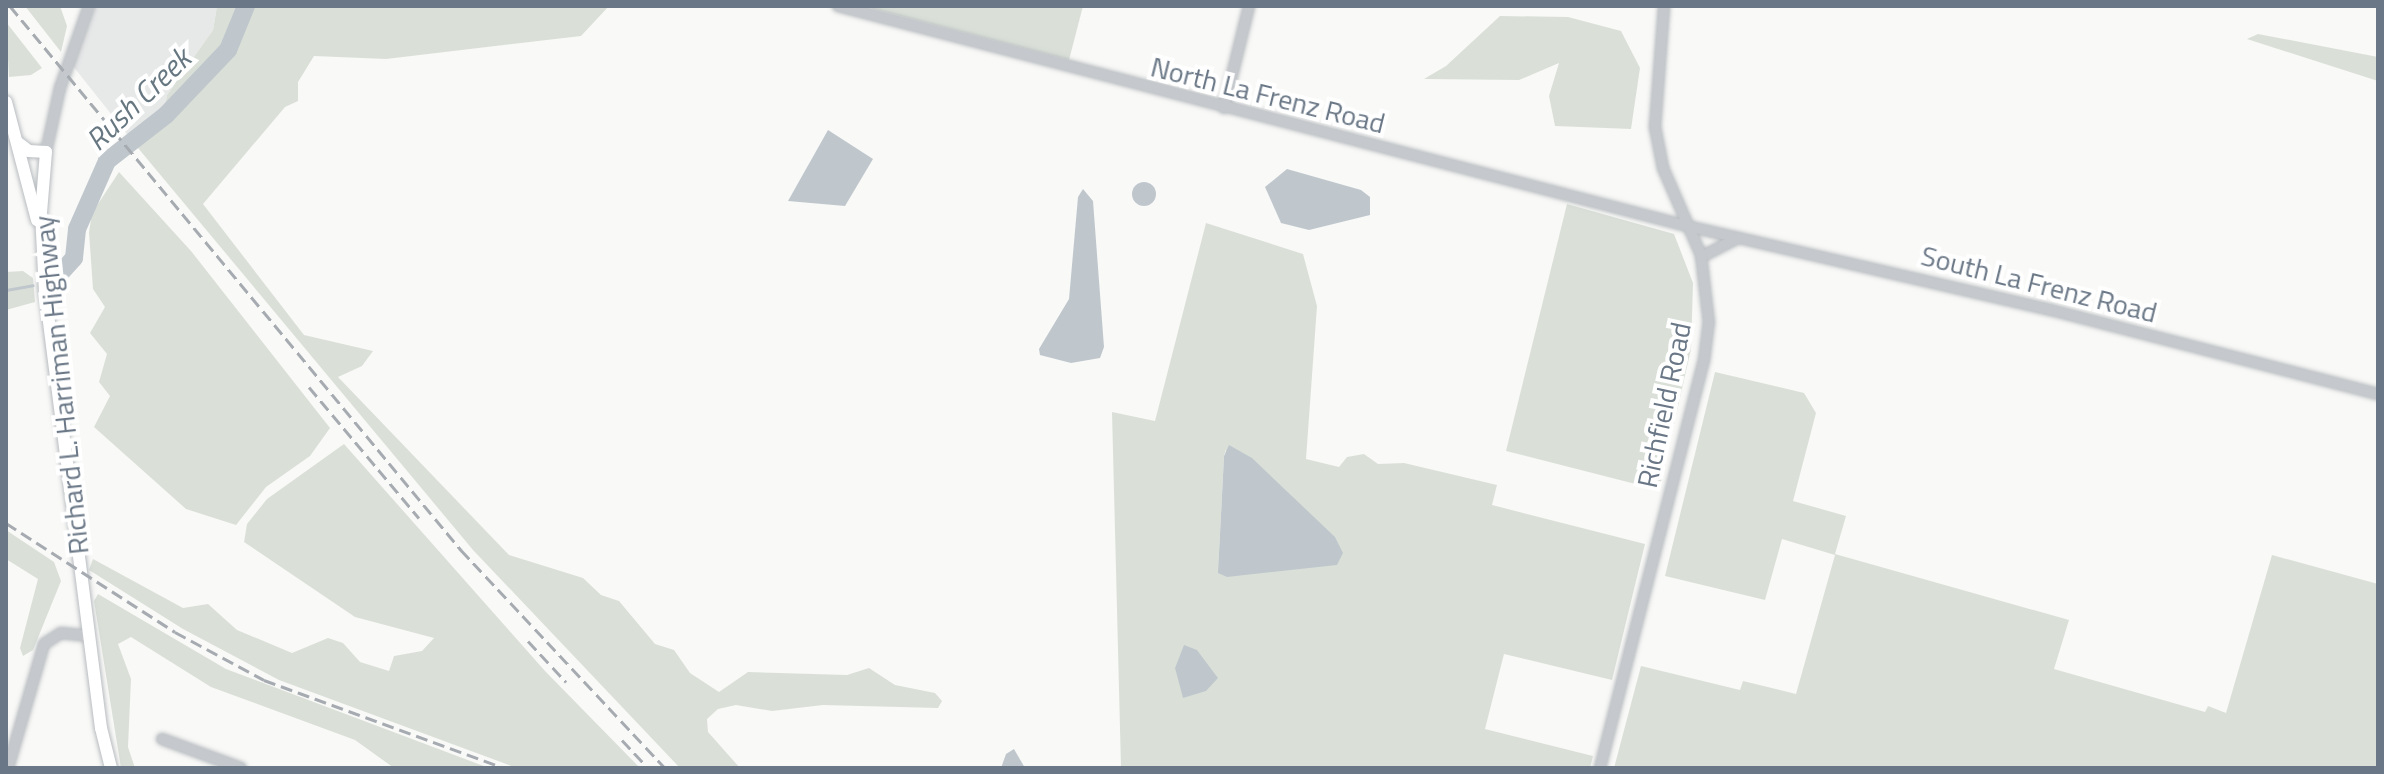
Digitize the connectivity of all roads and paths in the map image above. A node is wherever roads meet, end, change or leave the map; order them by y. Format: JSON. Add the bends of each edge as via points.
{"nodes":[{"id":1,"x":89,"y":6,"type":"edge"},
{"id":2,"x":838,"y":6,"type":"edge"},
{"id":3,"x":1249,"y":6,"type":"edge"},
{"id":4,"x":1664,"y":6,"type":"edge"},
{"id":5,"x":6,"y":102,"type":"edge"},
{"id":6,"x":1224,"y":108,"type":"junction"},
{"id":7,"x":17,"y":142,"type":"junction"},
{"id":8,"x":46,"y":152,"type":"junction"},
{"id":9,"x":1687,"y":226,"type":"junction"},
{"id":10,"x":41,"y":235,"type":"junction"},
{"id":11,"x":1740,"y":237,"type":"junction"},
{"id":12,"x":1701,"y":257,"type":"junction"},
{"id":13,"x":2378,"y":394,"type":"edge"},
{"id":14,"x":90,"y":636,"type":"junction"},
{"id":15,"x":162,"y":739,"type":"dead end"},
{"id":16,"x":8,"y":768,"type":"edge"},
{"id":17,"x":111,"y":768,"type":"edge"},
{"id":18,"x":241,"y":768,"type":"edge"},
{"id":19,"x":1600,"y":768,"type":"edge"}],
"edges":[{"from":1,"to":8,"type":"street","name":"Richard L. Harriman Highway","via":[[60,88]]},
{"from":2,"to":6,"type":"street","name":"North La Frenz Road"},
{"from":3,"to":6,"type":"street"},
{"from":4,"to":9,"type":"street","name":"Richfield Road","via":[[1655,127],[1663,168]]},
{"from":5,"to":7,"type":"main road"},
{"from":6,"to":9,"type":"street","name":"North La Frenz Road"},
{"from":7,"to":8,"type":"main road","via":[[29,151]]},
{"from":7,"to":10,"type":"main road"},
{"from":8,"to":10,"type":"main road","name":"Richard L. Harriman Highway"},
{"from":9,"to":11,"type":"street","name":"South La Frenz Road"},
{"from":9,"to":12,"type":"street","name":"Richfield Road"},
{"from":10,"to":14,"type":"main road","name":"Richard L. Harriman Highway"},
{"from":11,"to":12,"type":"street"},
{"from":11,"to":13,"type":"street","name":"South La Frenz Road"},
{"from":12,"to":19,"type":"street","name":"Richfield Road","via":[[1709,304],[1704,361]]},
{"from":14,"to":16,"type":"street","via":[[61,633],[44,644]]},
{"from":14,"to":17,"type":"main road","name":"Richard L. Harriman Highway"},
{"from":15,"to":18,"type":"street"}]}
